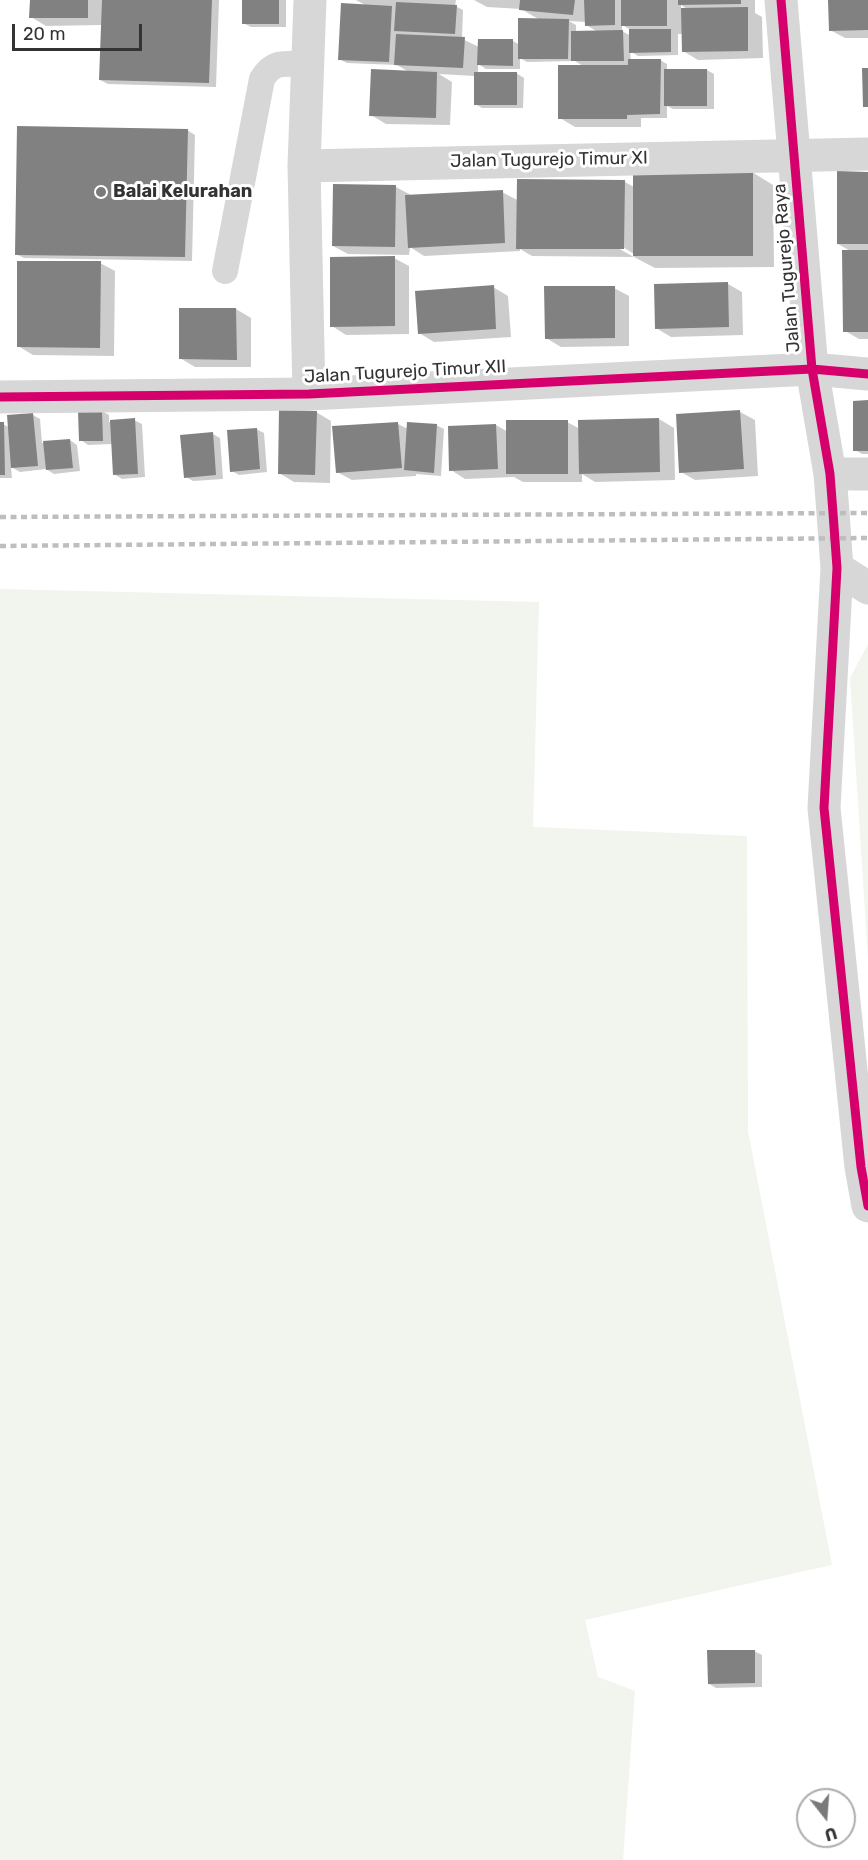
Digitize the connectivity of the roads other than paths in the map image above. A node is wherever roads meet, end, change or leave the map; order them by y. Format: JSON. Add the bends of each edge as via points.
{"nodes":[{"id":1,"x":310,"y":0,"type":"edge"},
{"id":2,"x":781,"y":0,"type":"edge"},
{"id":3,"x":308,"y":65,"type":"junction"},
{"id":4,"x":794,"y":154,"type":"junction"},
{"id":5,"x":868,"y":154,"type":"edge"},
{"id":6,"x":304,"y":166,"type":"junction"},
{"id":7,"x":225,"y":271,"type":"dead end"},
{"id":8,"x":812,"y":369,"type":"junction"},
{"id":9,"x":868,"y":374,"type":"edge"},
{"id":10,"x":309,"y":394,"type":"junction"},
{"id":11,"x":0,"y":397,"type":"edge"},
{"id":12,"x":830,"y":474,"type":"junction"},
{"id":13,"x":868,"y":474,"type":"edge"},
{"id":14,"x":837,"y":568,"type":"junction"},
{"id":15,"x":868,"y":588,"type":"edge"},
{"id":16,"x":868,"y":1206,"type":"edge"}],
"edges":[{"from":1,"to":3,"type":"street"},
{"from":2,"to":4,"type":"street","name":"Jalan Tugurejo Raya"},
{"from":3,"to":6,"type":"street"},
{"from":3,"to":7,"type":"lane","via":[[280,63],[269,68],[262,79]]},
{"from":4,"to":5,"type":"street","name":"Jalan Tugurejo Timur XI"},
{"from":4,"to":6,"type":"street","name":"Jalan Tugurejo Timur XI"},
{"from":4,"to":8,"type":"street","name":"Jalan Tugurejo Raya"},
{"from":6,"to":10,"type":"street"},
{"from":8,"to":9,"type":"street","name":"Jalan Tugurejo Timur XII"},
{"from":8,"to":10,"type":"street","name":"Jalan Tugurejo Timur XII"},
{"from":8,"to":12,"type":"street","name":"Jalan Tugurejo Raya"},
{"from":10,"to":11,"type":"street","name":"Jalan Tugurejo Timur XII"},
{"from":12,"to":13,"type":"street"},
{"from":12,"to":14,"type":"street","name":"Jalan Tugurejo Raya"},
{"from":14,"to":15,"type":"street"},
{"from":14,"to":16,"type":"street","name":"Jalan Tugurejo Raya","via":[[824,808]]}]}
